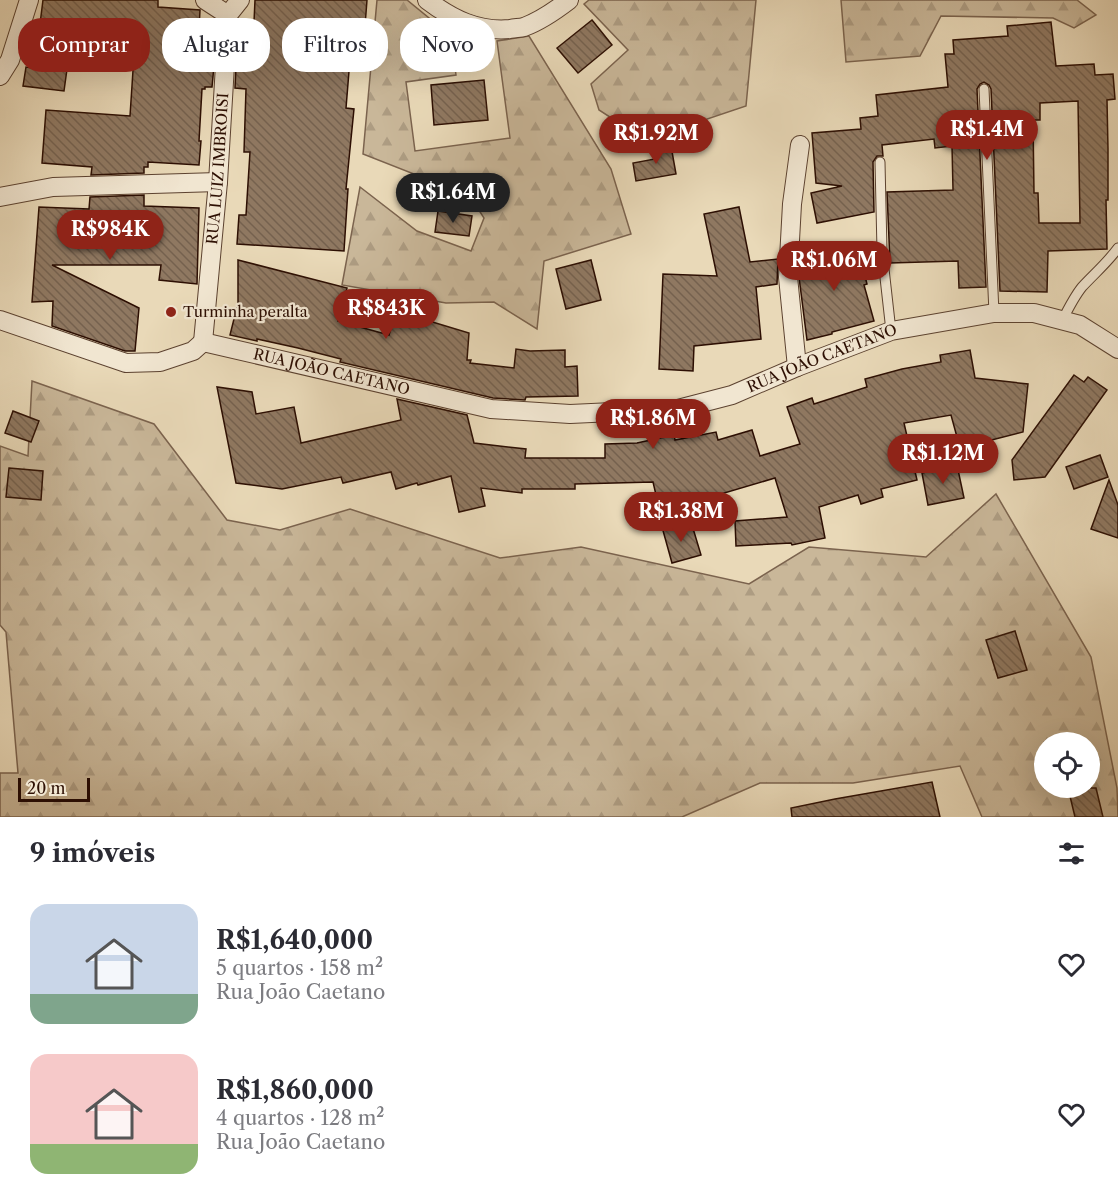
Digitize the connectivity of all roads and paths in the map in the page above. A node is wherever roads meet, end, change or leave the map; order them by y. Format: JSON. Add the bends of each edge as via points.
{"nodes":[{"id":1,"x":29,"y":0,"type":"edge"},
{"id":2,"x":205,"y":0,"type":"edge"},
{"id":3,"x":240,"y":0,"type":"edge"},
{"id":4,"x":427,"y":0,"type":"edge"},
{"id":5,"x":569,"y":0,"type":"edge"},
{"id":6,"x":228,"y":15,"type":"junction"},
{"id":7,"x":0,"y":76,"type":"edge"},
{"id":8,"x":984,"y":89,"type":"dead end"},
{"id":9,"x":800,"y":145,"type":"dead end"},
{"id":10,"x":880,"y":162,"type":"dead end"},
{"id":11,"x":218,"y":182,"type":"junction"},
{"id":12,"x":0,"y":197,"type":"edge"},
{"id":13,"x":1118,"y":248,"type":"edge"},
{"id":14,"x":994,"y":312,"type":"junction"},
{"id":15,"x":0,"y":320,"type":"edge"},
{"id":16,"x":1062,"y":321,"type":"junction"},
{"id":17,"x":891,"y":331,"type":"junction"},
{"id":18,"x":203,"y":342,"type":"junction"},
{"id":19,"x":1118,"y":349,"type":"edge"},
{"id":20,"x":796,"y":367,"type":"junction"}],
"edges":[{"from":1,"to":7,"type":"street","via":[[10,60]]},
{"from":2,"to":6,"type":"street"},
{"from":3,"to":6,"type":"street"},
{"from":4,"to":5,"type":"street","via":[[466,24],[496,30],[524,27]]},
{"from":6,"to":11,"type":"street","name":"RUA LUIZ IMBROISI"},
{"from":8,"to":14,"type":"lane"},
{"from":9,"to":20,"type":"street","via":[[792,204],[789,277]]},
{"from":10,"to":17,"type":"lane","via":[[882,251]]},
{"from":11,"to":12,"type":"street","via":[[53,187]]},
{"from":11,"to":18,"type":"street","name":"RUA LUIZ IMBROISI"},
{"from":13,"to":16,"type":"lane","via":[[1082,288]]},
{"from":14,"to":16,"type":"street","name":"RUA JOÃO CAETANO","via":[[1034,313]]},
{"from":14,"to":17,"type":"street","name":"RUA JOÃO CAETANO"},
{"from":15,"to":18,"type":"street","via":[[126,363],[160,362],[193,351]]},
{"from":16,"to":19,"type":"street","name":"RUA JOÃO CAETANO","via":[[1080,325]]},
{"from":17,"to":20,"type":"street","name":"RUA JOÃO CAETANO"},
{"from":18,"to":20,"type":"street","name":"RUA JOÃO CAETANO","via":[[491,409],[570,414],[678,409],[732,395]]}]}
